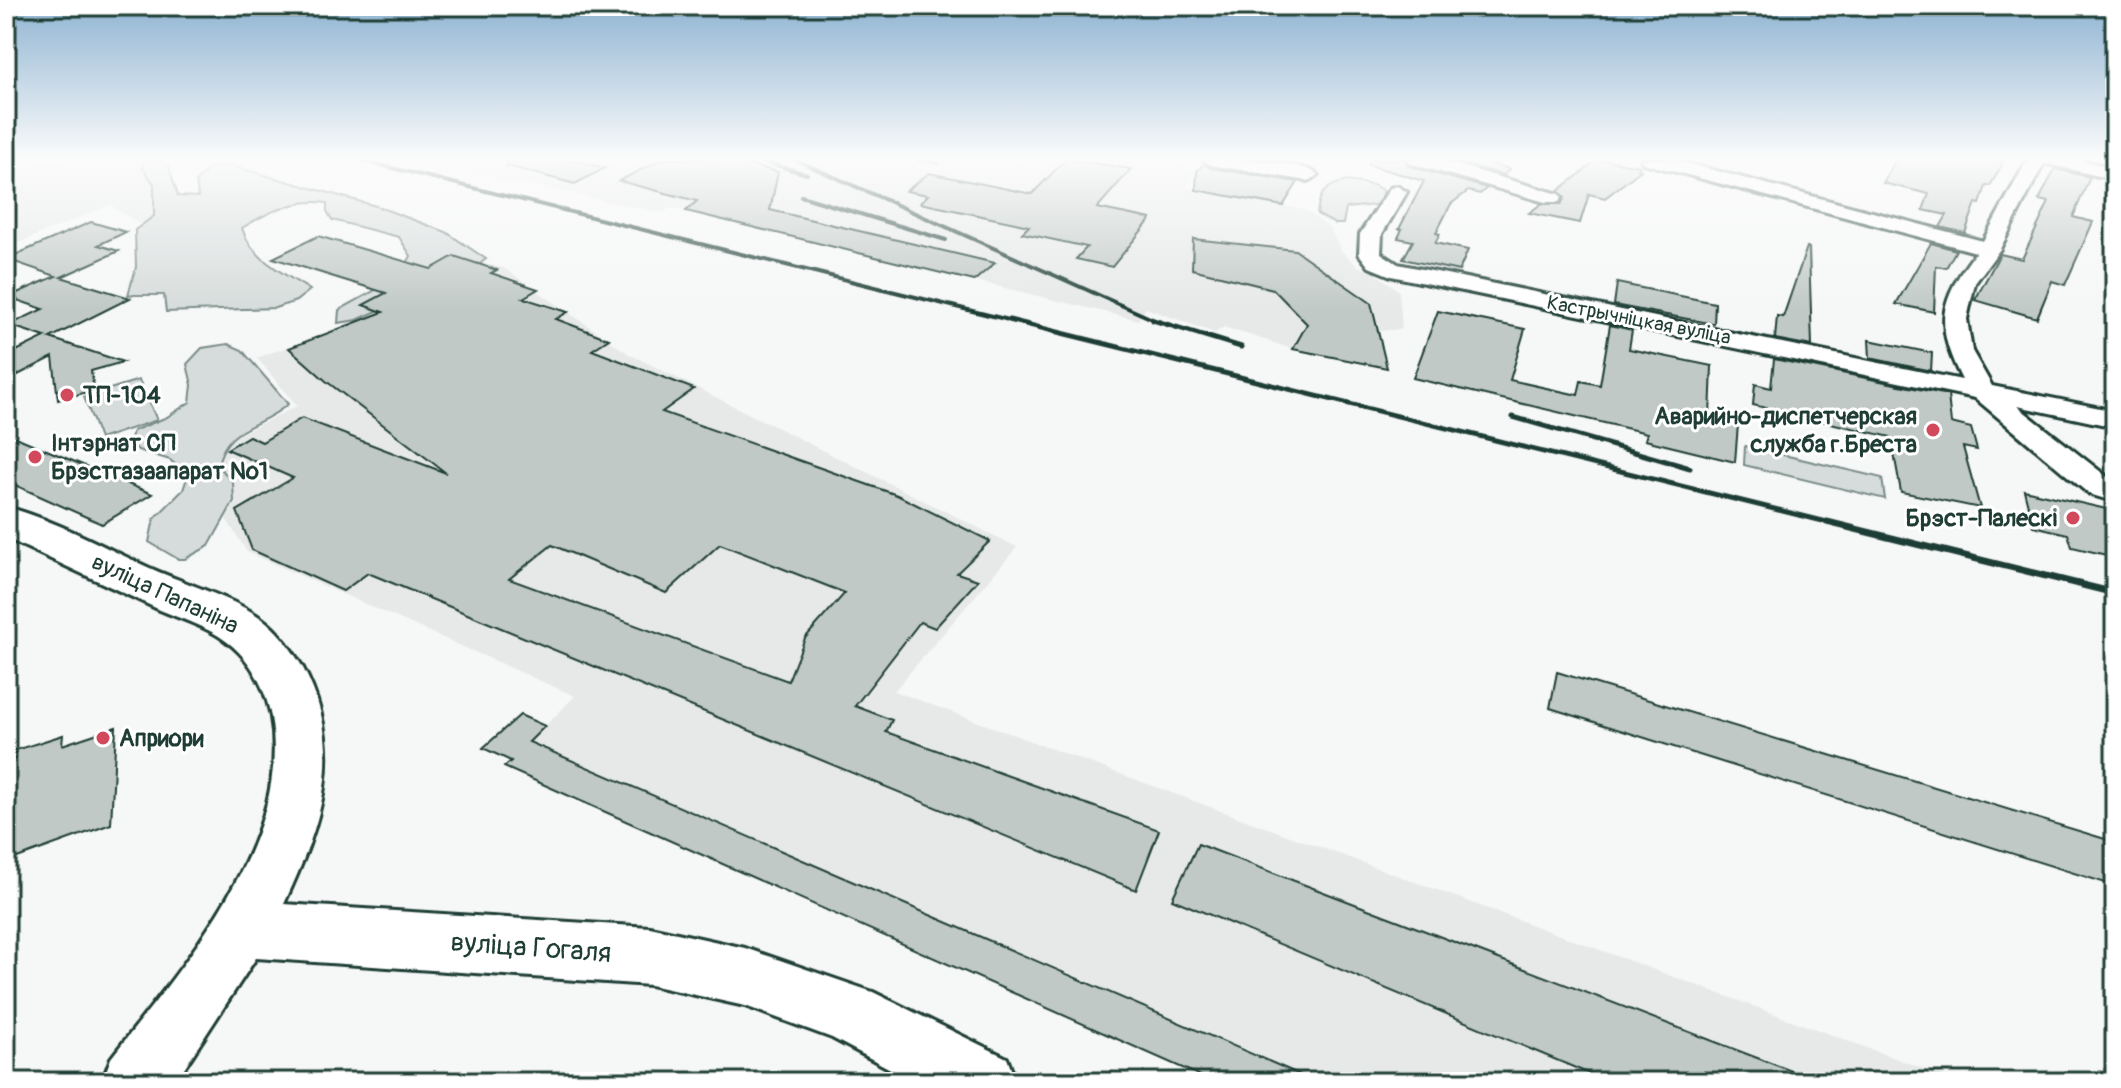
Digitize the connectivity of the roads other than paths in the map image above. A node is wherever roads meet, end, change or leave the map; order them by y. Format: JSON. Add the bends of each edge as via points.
{"nodes":[{"id":1,"x":1386,"y":210,"type":"edge"},
{"id":2,"x":1841,"y":210,"type":"edge"},
{"id":3,"x":2010,"y":210,"type":"edge"},
{"id":4,"x":1989,"y":249,"type":"junction"},
{"id":5,"x":1980,"y":389,"type":"junction"},
{"id":6,"x":2115,"y":419,"type":"edge"},
{"id":7,"x":2115,"y":493,"type":"edge"},
{"id":8,"x":6,"y":521,"type":"edge"},
{"id":9,"x":239,"y":929,"type":"junction"},
{"id":10,"x":135,"y":1082,"type":"edge"},
{"id":11,"x":983,"y":1082,"type":"edge"}],
"edges":[{"from":1,"to":5,"type":"street","name":"Кастрычніцкая вуліца","via":[[1371,234],[1370,254],[1391,269]]},
{"from":2,"to":4,"type":"street"},
{"from":3,"to":4,"type":"street"},
{"from":4,"to":5,"type":"street","via":[[1964,283],[1955,319],[1960,351]]},
{"from":5,"to":6,"type":"street","name":"Кастрычніцкая вуліца"},
{"from":5,"to":7,"type":"street","name":"Кастрычніцкая вуліца","via":[[2099,488]]},
{"from":8,"to":9,"type":"street","name":"вуліца Папаніна","via":[[242,628],[270,656],[298,725],[300,782],[278,858]]},
{"from":9,"to":10,"type":"street"},
{"from":9,"to":11,"type":"street","name":"вуліца Гогаля","via":[[650,956],[745,977],[850,1014]]}]}
